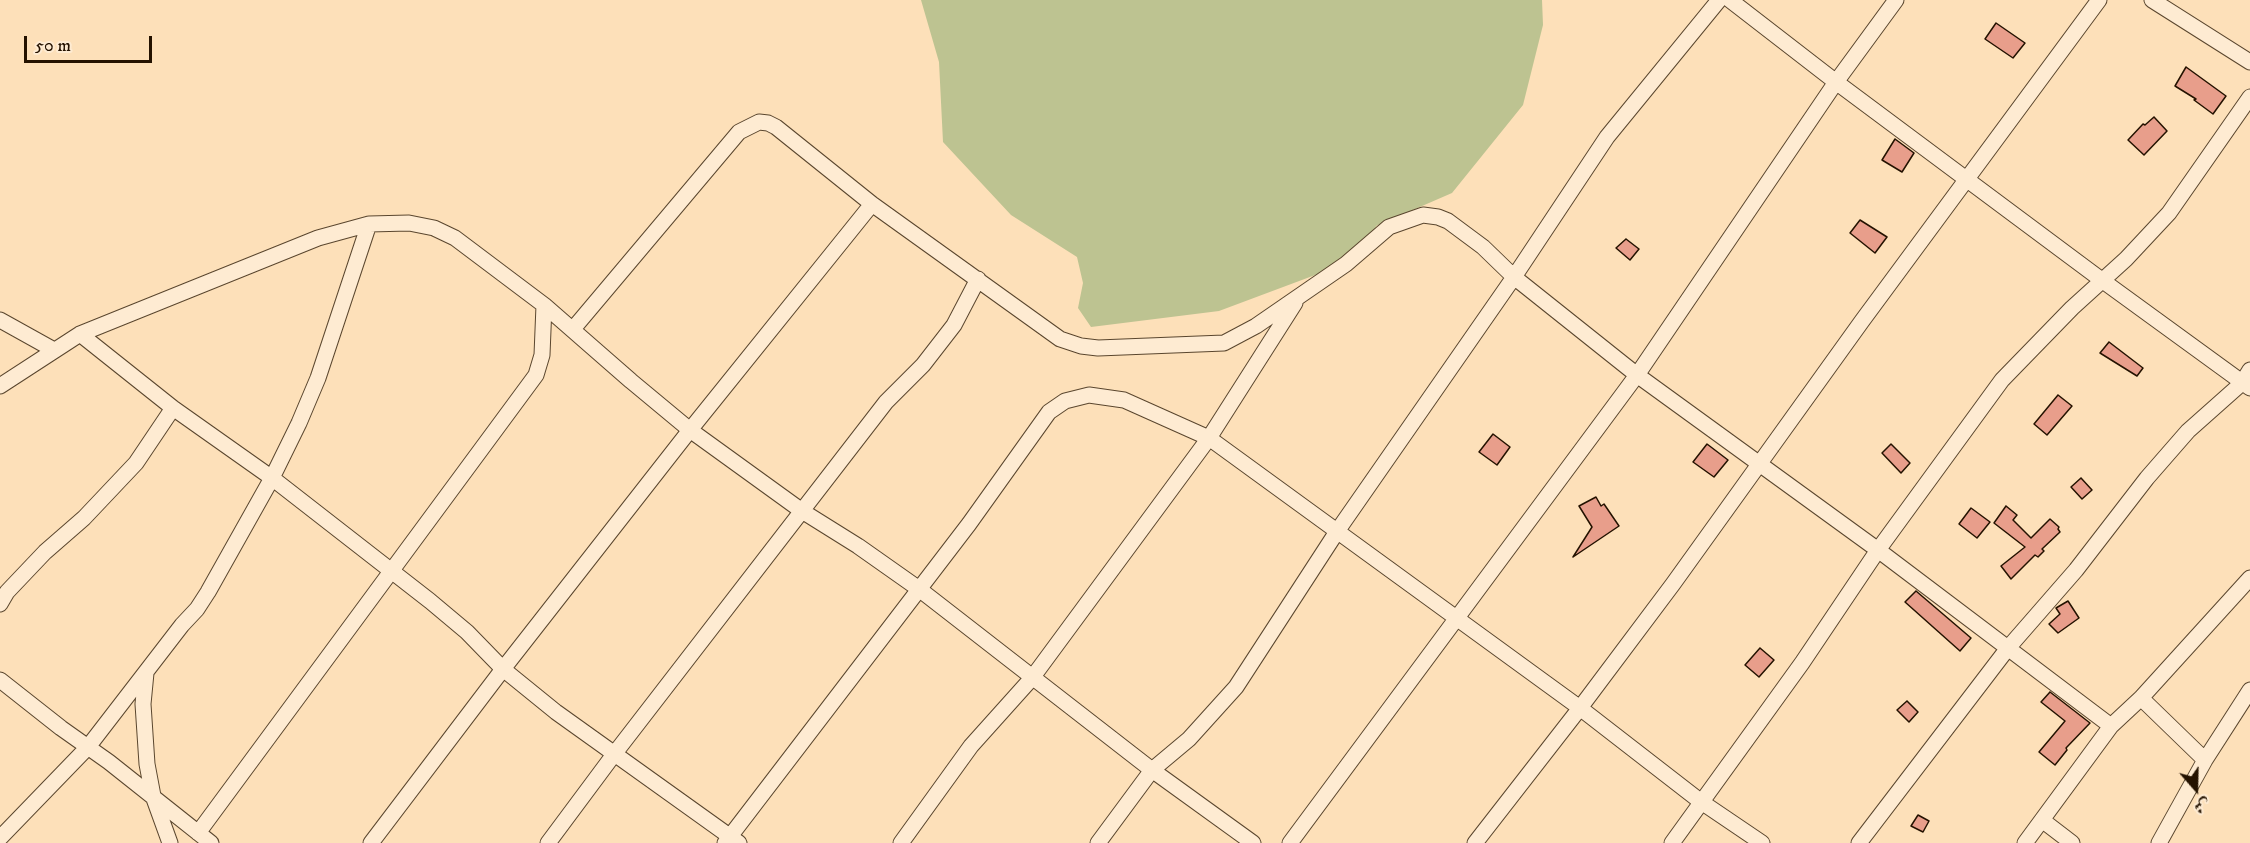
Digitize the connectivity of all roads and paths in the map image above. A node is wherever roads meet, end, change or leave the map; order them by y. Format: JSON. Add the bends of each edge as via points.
{"nodes":[{"id":1,"x":1719,"y":0,"type":"edge"},
{"id":2,"x":1730,"y":0,"type":"edge"},
{"id":3,"x":1896,"y":0,"type":"edge"},
{"id":4,"x":2099,"y":0,"type":"edge"},
{"id":5,"x":2152,"y":0,"type":"edge"},
{"id":6,"x":2250,"y":62,"type":"edge"},
{"id":7,"x":1836,"y":82,"type":"junction"},
{"id":8,"x":2250,"y":97,"type":"edge"},
{"id":9,"x":1967,"y":179,"type":"junction"},
{"id":10,"x":872,"y":204,"type":"junction"},
{"id":11,"x":369,"y":224,"type":"junction"},
{"id":12,"x":1514,"y":277,"type":"junction"},
{"id":13,"x":978,"y":279,"type":"junction"},
{"id":14,"x":2103,"y":281,"type":"junction"},
{"id":15,"x":1300,"y":295,"type":"junction"},
{"id":16,"x":544,"y":305,"type":"junction"},
{"id":17,"x":0,"y":320,"type":"edge"},
{"id":18,"x":573,"y":329,"type":"junction"},
{"id":19,"x":80,"y":334,"type":"junction"},
{"id":20,"x":54,"y":350,"type":"junction"},
{"id":21,"x":1637,"y":375,"type":"junction"},
{"id":22,"x":2247,"y":380,"type":"edge"},
{"id":23,"x":0,"y":386,"type":"edge"},
{"id":24,"x":173,"y":408,"type":"junction"},
{"id":25,"x":690,"y":430,"type":"junction"},
{"id":26,"x":1209,"y":438,"type":"junction"},
{"id":27,"x":1759,"y":465,"type":"junction"},
{"id":28,"x":272,"y":478,"type":"junction"},
{"id":29,"x":802,"y":511,"type":"junction"},
{"id":30,"x":1338,"y":530,"type":"junction"},
{"id":31,"x":1878,"y":550,"type":"junction"},
{"id":32,"x":392,"y":572,"type":"junction"},
{"id":33,"x":2250,"y":578,"type":"edge"},
{"id":34,"x":919,"y":589,"type":"junction"},
{"id":35,"x":0,"y":604,"type":"edge"},
{"id":36,"x":1458,"y":619,"type":"junction"},
{"id":37,"x":2008,"y":648,"type":"junction"},
{"id":38,"x":503,"y":669,"type":"junction"},
{"id":39,"x":146,"y":673,"type":"junction"},
{"id":40,"x":1032,"y":678,"type":"junction"},
{"id":41,"x":0,"y":680,"type":"edge"},
{"id":42,"x":2250,"y":690,"type":"edge"},
{"id":43,"x":2141,"y":698,"type":"junction"},
{"id":44,"x":1580,"y":708,"type":"junction"},
{"id":45,"x":2111,"y":726,"type":"junction"},
{"id":46,"x":88,"y":747,"type":"junction"},
{"id":47,"x":615,"y":753,"type":"junction"},
{"id":48,"x":2205,"y":760,"type":"junction"},
{"id":49,"x":1152,"y":770,"type":"junction"},
{"id":50,"x":153,"y":796,"type":"junction"},
{"id":51,"x":1700,"y":801,"type":"junction"},
{"id":52,"x":2042,"y":820,"type":"junction"},
{"id":53,"x":198,"y":833,"type":"junction"},
{"id":54,"x":0,"y":838,"type":"edge"},
{"id":55,"x":731,"y":841,"type":"edge"},
{"id":56,"x":170,"y":843,"type":"edge"},
{"id":57,"x":211,"y":843,"type":"edge"},
{"id":58,"x":371,"y":843,"type":"edge"},
{"id":59,"x":548,"y":843,"type":"edge"},
{"id":60,"x":901,"y":843,"type":"edge"},
{"id":61,"x":1098,"y":843,"type":"edge"},
{"id":62,"x":1253,"y":843,"type":"edge"},
{"id":63,"x":1290,"y":843,"type":"edge"},
{"id":64,"x":1474,"y":843,"type":"edge"},
{"id":65,"x":1672,"y":843,"type":"edge"},
{"id":66,"x":1762,"y":843,"type":"edge"},
{"id":67,"x":1859,"y":843,"type":"edge"},
{"id":68,"x":2025,"y":843,"type":"edge"},
{"id":69,"x":2072,"y":843,"type":"edge"},
{"id":70,"x":2159,"y":843,"type":"edge"}],
"edges":[{"from":1,"to":12,"type":"street","via":[[1607,137]]},
{"from":2,"to":7,"type":"street"},
{"from":3,"to":7,"type":"street"},
{"from":4,"to":9,"type":"street"},
{"from":5,"to":6,"type":"street"},
{"from":7,"to":9,"type":"street"},
{"from":7,"to":21,"type":"street"},
{"from":8,"to":14,"type":"street","via":[[2169,213]]},
{"from":9,"to":14,"type":"street"},
{"from":9,"to":27,"type":"street"},
{"from":10,"to":13,"type":"street"},
{"from":10,"to":18,"type":"street","via":[[776,128],[759,122],[740,132]]},
{"from":10,"to":25,"type":"street"},
{"from":11,"to":16,"type":"street","via":[[409,223],[434,228],[455,238]]},
{"from":11,"to":19,"type":"street","via":[[318,238]]},
{"from":11,"to":28,"type":"street","via":[[318,378]]},
{"from":12,"to":15,"type":"street","via":[[1449,221],[1423,215],[1389,227],[1346,264]]},
{"from":12,"to":21,"type":"street"},
{"from":12,"to":30,"type":"street"},
{"from":13,"to":15,"type":"street","via":[[1060,339],[1098,348],[1224,343],[1249,331]]},
{"from":13,"to":29,"type":"street","via":[[948,333],[923,365],[885,402]]},
{"from":14,"to":22,"type":"street"},
{"from":14,"to":31,"type":"street","via":[[2002,380]]},
{"from":15,"to":26,"type":"street"},
{"from":16,"to":18,"type":"street"},
{"from":16,"to":32,"type":"street","via":[[542,355],[536,375]]},
{"from":17,"to":20,"type":"street"},
{"from":18,"to":25,"type":"street"},
{"from":19,"to":20,"type":"street"},
{"from":19,"to":24,"type":"street"},
{"from":20,"to":23,"type":"street"},
{"from":21,"to":27,"type":"street"},
{"from":21,"to":36,"type":"street"},
{"from":22,"to":37,"type":"street","via":[[2188,431]]},
{"from":24,"to":28,"type":"street"},
{"from":24,"to":35,"type":"street","via":[[136,463],[45,552]]},
{"from":25,"to":29,"type":"street"},
{"from":25,"to":38,"type":"street"},
{"from":26,"to":30,"type":"street"},
{"from":26,"to":34,"type":"street","via":[[1124,400],[1089,395],[1065,401],[1049,412]]},
{"from":26,"to":40,"type":"street"},
{"from":27,"to":31,"type":"street"},
{"from":27,"to":44,"type":"street"},
{"from":28,"to":32,"type":"street"},
{"from":28,"to":39,"type":"street","via":[[208,592]]},
{"from":29,"to":34,"type":"street"},
{"from":29,"to":47,"type":"street"},
{"from":30,"to":36,"type":"street"},
{"from":30,"to":49,"type":"street","via":[[1236,687],[1189,739]]},
{"from":31,"to":37,"type":"street"},
{"from":31,"to":51,"type":"street","via":[[1802,663]]},
{"from":32,"to":38,"type":"street","via":[[467,632]]},
{"from":32,"to":53,"type":"street"},
{"from":33,"to":43,"type":"street"},
{"from":34,"to":40,"type":"street"},
{"from":34,"to":55,"type":"street"},
{"from":36,"to":44,"type":"street"},
{"from":36,"to":63,"type":"street"},
{"from":37,"to":45,"type":"street"},
{"from":37,"to":67,"type":"street"},
{"from":38,"to":47,"type":"street"},
{"from":38,"to":58,"type":"street"},
{"from":39,"to":46,"type":"street"},
{"from":39,"to":50,"type":"street","via":[[144,738]]},
{"from":40,"to":49,"type":"street"},
{"from":40,"to":60,"type":"street","via":[[971,746]]},
{"from":41,"to":46,"type":"street"},
{"from":42,"to":48,"type":"street"},
{"from":43,"to":45,"type":"street"},
{"from":43,"to":48,"type":"street"},
{"from":44,"to":51,"type":"street"},
{"from":44,"to":64,"type":"street"},
{"from":45,"to":52,"type":"street"},
{"from":46,"to":50,"type":"street"},
{"from":46,"to":54,"type":"street"},
{"from":47,"to":55,"type":"street"},
{"from":47,"to":59,"type":"street"},
{"from":48,"to":70,"type":"street"},
{"from":49,"to":61,"type":"street"},
{"from":49,"to":62,"type":"street"},
{"from":50,"to":53,"type":"street"},
{"from":50,"to":56,"type":"street"},
{"from":51,"to":65,"type":"street"},
{"from":51,"to":66,"type":"street"},
{"from":52,"to":68,"type":"street"},
{"from":52,"to":69,"type":"street"},
{"from":53,"to":57,"type":"street"}]}
